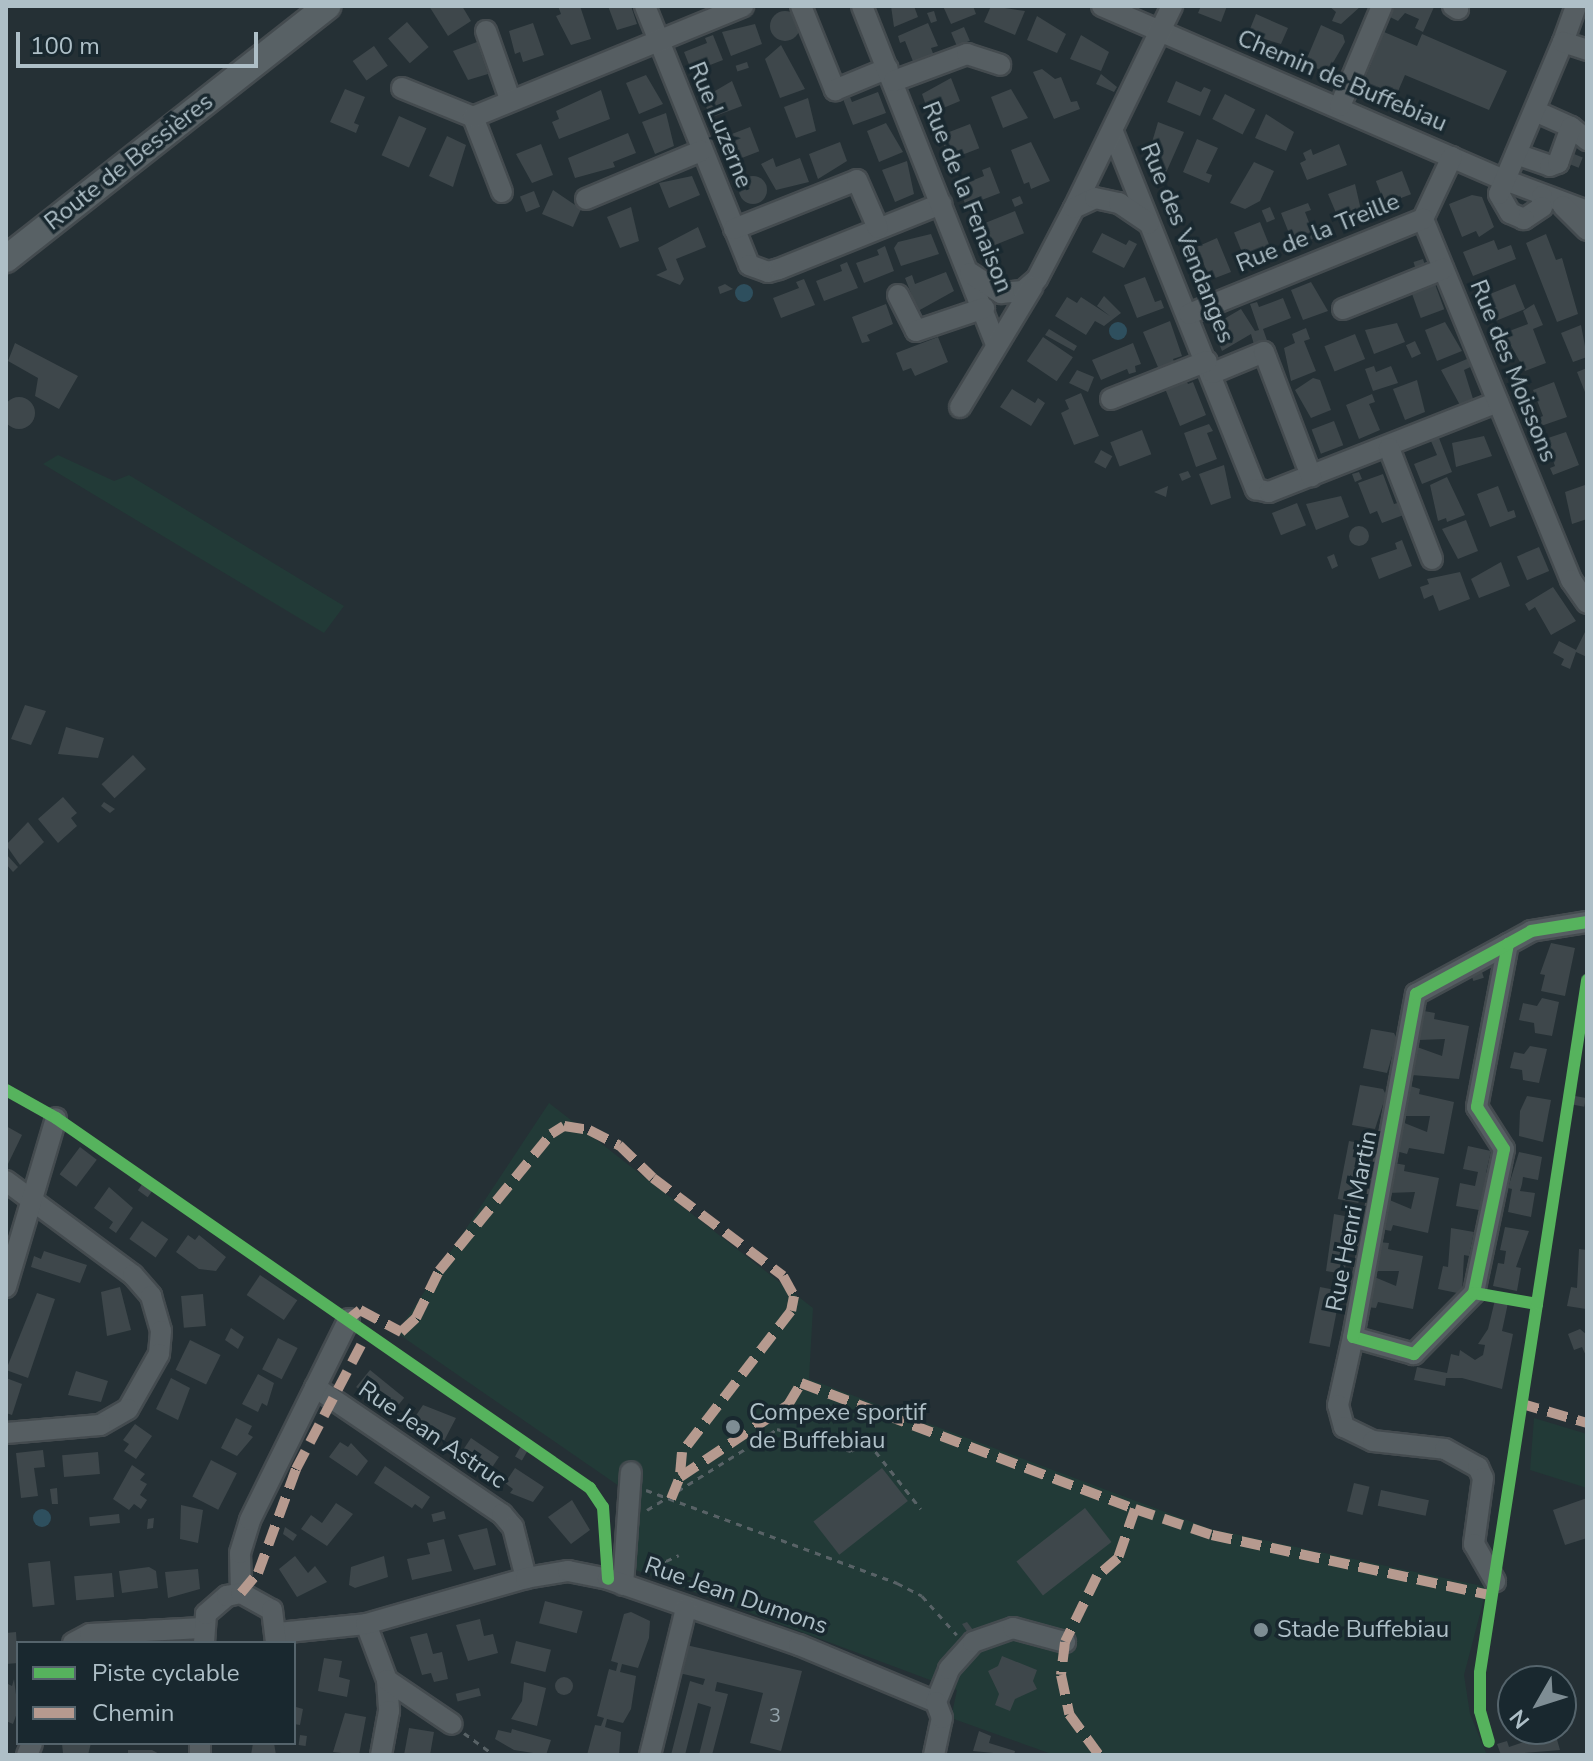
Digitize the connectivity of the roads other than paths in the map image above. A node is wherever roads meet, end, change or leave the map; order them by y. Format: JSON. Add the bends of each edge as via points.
{"nodes":[{"id":1,"x":327,"y":6,"type":"edge"},
{"id":2,"x":645,"y":6,"type":"edge"},
{"id":3,"x":743,"y":6,"type":"edge"},
{"id":4,"x":801,"y":6,"type":"edge"},
{"id":5,"x":862,"y":6,"type":"edge"},
{"id":6,"x":1102,"y":6,"type":"edge"},
{"id":7,"x":1172,"y":6,"type":"edge"},
{"id":8,"x":1382,"y":6,"type":"edge"},
{"id":9,"x":1576,"y":6,"type":"edge"},
{"id":10,"x":486,"y":31,"type":"dead end"},
{"id":11,"x":1161,"y":32,"type":"junction"},
{"id":12,"x":658,"y":41,"type":"junction"},
{"id":13,"x":1563,"y":42,"type":"junction"},
{"id":14,"x":1587,"y":50,"type":"edge"},
{"id":15,"x":1000,"y":65,"type":"dead end"},
{"id":16,"x":891,"y":75,"type":"junction"},
{"id":17,"x":402,"y":88,"type":"dead end"},
{"id":18,"x":510,"y":99,"type":"junction"},
{"id":19,"x":1340,"y":106,"type":"junction"},
{"id":20,"x":1535,"y":111,"type":"junction"},
{"id":21,"x":473,"y":117,"type":"junction"},
{"id":22,"x":1113,"y":132,"type":"junction"},
{"id":23,"x":1579,"y":134,"type":"edge"},
{"id":24,"x":701,"y":151,"type":"junction"},
{"id":25,"x":1516,"y":154,"type":"junction"},
{"id":26,"x":1452,"y":157,"type":"junction"},
{"id":27,"x":1505,"y":180,"type":"junction"},
{"id":28,"x":502,"y":192,"type":"dead end"},
{"id":29,"x":586,"y":199,"type":"dead end"},
{"id":30,"x":1551,"y":200,"type":"junction"},
{"id":31,"x":941,"y":204,"type":"junction"},
{"id":32,"x":1074,"y":208,"type":"junction"},
{"id":33,"x":1587,"y":211,"type":"edge"},
{"id":34,"x":1423,"y":219,"type":"junction"},
{"id":35,"x":1152,"y":226,"type":"junction"},
{"id":36,"x":878,"y":228,"type":"junction"},
{"id":37,"x":734,"y":229,"type":"junction"},
{"id":38,"x":1587,"y":230,"type":"edge"},
{"id":39,"x":6,"y":259,"type":"edge"},
{"id":40,"x":1443,"y":269,"type":"junction"},
{"id":41,"x":968,"y":271,"type":"junction"},
{"id":42,"x":1037,"y":279,"type":"junction"},
{"id":43,"x":898,"y":295,"type":"dead end"},
{"id":44,"x":984,"y":308,"type":"junction"},
{"id":45,"x":1343,"y":309,"type":"dead end"},
{"id":46,"x":1189,"y":314,"type":"junction"},
{"id":47,"x":996,"y":345,"type":"junction"},
{"id":48,"x":1210,"y":367,"type":"junction"},
{"id":49,"x":1111,"y":399,"type":"dead end"},
{"id":50,"x":1498,"y":402,"type":"junction"},
{"id":51,"x":960,"y":407,"type":"dead end"},
{"id":52,"x":1389,"y":448,"type":"junction"},
{"id":53,"x":1311,"y":476,"type":"junction"},
{"id":54,"x":1432,"y":559,"type":"dead end"},
{"id":55,"x":1587,"y":603,"type":"edge"},
{"id":56,"x":1587,"y":922,"type":"edge"},
{"id":57,"x":1508,"y":944,"type":"junction"},
{"id":58,"x":56,"y":1118,"type":"dead end"},
{"id":59,"x":6,"y":1181,"type":"edge"},
{"id":60,"x":35,"y":1198,"type":"junction"},
{"id":61,"x":6,"y":1287,"type":"edge"},
{"id":62,"x":349,"y":1319,"type":"dead end"},
{"id":63,"x":1353,"y":1337,"type":"junction"},
{"id":64,"x":315,"y":1387,"type":"junction"},
{"id":65,"x":6,"y":1433,"type":"edge"},
{"id":66,"x":631,"y":1479,"type":"road end"},
{"id":67,"x":526,"y":1578,"type":"junction"},
{"id":68,"x":1495,"y":1581,"type":"dead end"},
{"id":69,"x":630,"y":1587,"type":"junction"},
{"id":70,"x":241,"y":1593,"type":"junction"},
{"id":71,"x":686,"y":1608,"type":"junction"},
{"id":72,"x":366,"y":1624,"type":"junction"},
{"id":73,"x":203,"y":1635,"type":"edge"},
{"id":74,"x":277,"y":1638,"type":"edge"},
{"id":75,"x":77,"y":1641,"type":"edge"},
{"id":76,"x":1065,"y":1642,"type":"dead end"},
{"id":77,"x":387,"y":1680,"type":"junction"},
{"id":78,"x":936,"y":1702,"type":"junction"},
{"id":79,"x":452,"y":1724,"type":"road end"},
{"id":80,"x":381,"y":1755,"type":"edge"},
{"id":81,"x":650,"y":1755,"type":"edge"},
{"id":82,"x":934,"y":1755,"type":"edge"}],
"edges":[{"from":1,"to":39,"type":"main road","name":"Route de Bessières"},
{"from":2,"to":12,"type":"street","name":"Rue Luzerne"},
{"from":3,"to":12,"type":"street"},
{"from":4,"to":16,"type":"street","via":[[835,90]]},
{"from":5,"to":16,"type":"street","name":"Rue de la Fenaison"},
{"from":6,"to":11,"type":"street","name":"Chemin de Buffebiau"},
{"from":7,"to":11,"type":"street"},
{"from":8,"to":19,"type":"street"},
{"from":9,"to":13,"type":"street"},
{"from":10,"to":18,"type":"street"},
{"from":11,"to":19,"type":"street","name":"Chemin de Buffebiau"},
{"from":11,"to":22,"type":"street"},
{"from":12,"to":18,"type":"street"},
{"from":12,"to":24,"type":"street","name":"Rue Luzerne"},
{"from":13,"to":14,"type":"street"},
{"from":13,"to":20,"type":"street"},
{"from":15,"to":16,"type":"street","via":[[967,54]]},
{"from":16,"to":31,"type":"street","name":"Rue de la Fenaison"},
{"from":17,"to":21,"type":"street"},
{"from":18,"to":21,"type":"street"},
{"from":19,"to":26,"type":"street","name":"Chemin de Buffebiau"},
{"from":20,"to":23,"type":"street"},
{"from":20,"to":25,"type":"street"},
{"from":21,"to":28,"type":"street"},
{"from":22,"to":32,"type":"street"},
{"from":22,"to":35,"type":"street","name":"Rue des Vendanges"},
{"from":23,"to":25,"type":"street","via":[[1550,166]]},
{"from":24,"to":29,"type":"street"},
{"from":24,"to":37,"type":"street","name":"Rue Luzerne"},
{"from":25,"to":27,"type":"street"},
{"from":26,"to":27,"type":"street","name":"Chemin de Buffebiau"},
{"from":26,"to":34,"type":"street"},
{"from":27,"to":30,"type":"street","name":"Chemin de Buffebiau"},
{"from":27,"to":30,"type":"street","via":[[1499,194],[1503,205],[1524,219]]},
{"from":30,"to":33,"type":"street","name":"Chemin de Buffebiau"},
{"from":30,"to":38,"type":"street","name":"Chemin de Buffebiau"},
{"from":31,"to":36,"type":"street","name":"Rue Luzerne"},
{"from":31,"to":41,"type":"street","name":"Rue de la Fenaison"},
{"from":32,"to":35,"type":"street","via":[[1108,198],[1138,212]]},
{"from":32,"to":42,"type":"street"},
{"from":34,"to":40,"type":"street","name":"Rue des Moissons"},
{"from":34,"to":46,"type":"street","name":"Rue de la Treille"},
{"from":35,"to":46,"type":"street","name":"Rue des Vendanges"},
{"from":36,"to":37,"type":"street","name":"Rue Luzerne","via":[[768,272],[749,265]]},
{"from":36,"to":37,"type":"street","name":"Rue Luzerne","via":[[857,180]]},
{"from":40,"to":45,"type":"street"},
{"from":40,"to":50,"type":"street","name":"Rue des Moissons"},
{"from":41,"to":42,"type":"street","via":[[1001,293],[1023,291]]},
{"from":41,"to":44,"type":"street","name":"Rue de la Fenaison"},
{"from":42,"to":47,"type":"street"},
{"from":43,"to":44,"type":"street","via":[[916,331]]},
{"from":44,"to":47,"type":"street","name":"Rue de la Fenaison"},
{"from":46,"to":48,"type":"street","name":"Rue des Vendanges"},
{"from":47,"to":51,"type":"street"},
{"from":48,"to":49,"type":"street"},
{"from":48,"to":53,"type":"street","name":"Rue des Vendanges","via":[[1264,352]]},
{"from":48,"to":53,"type":"street","name":"Rue des Vendanges","via":[[1256,489],[1269,492]]},
{"from":50,"to":52,"type":"street","name":"Rue des Vendanges"},
{"from":50,"to":55,"type":"street","name":"Rue des Moissons","via":[[1571,580]]},
{"from":52,"to":53,"type":"street","name":"Rue des Vendanges"},
{"from":52,"to":54,"type":"street"},
{"from":56,"to":57,"type":"street","name":"Rue Henri Martin","via":[[1531,931]]},
{"from":57,"to":63,"type":"street","name":"Rue Henri Martin","via":[[1416,994]]},
{"from":57,"to":63,"type":"street","name":"Rue Henri Martin","via":[[1477,1107],[1504,1149],[1474,1293],[1414,1354]]},
{"from":58,"to":60,"type":"street"},
{"from":59,"to":60,"type":"street"},
{"from":60,"to":61,"type":"street"},
{"from":60,"to":65,"type":"street","via":[[133,1275],[151,1296],[161,1331],[159,1354],[128,1409],[100,1425]]},
{"from":62,"to":64,"type":"street"},
{"from":63,"to":68,"type":"street","via":[[1338,1405],[1344,1427],[1373,1441],[1445,1449],[1478,1467],[1483,1478],[1474,1544]]},
{"from":64,"to":67,"type":"street","name":"Rue Jean Astruc","via":[[502,1514],[513,1527]]},
{"from":64,"to":70,"type":"street","via":[[250,1520],[240,1553]]},
{"from":66,"to":69,"type":"street"},
{"from":67,"to":69,"type":"street","name":"Rue Jean Dumons","via":[[568,1571]]},
{"from":67,"to":72,"type":"street","name":"Rue Jean Dumons"},
{"from":69,"to":71,"type":"street","name":"Rue Jean Dumons"},
{"from":70,"to":73,"type":"street","via":[[215,1603]]},
{"from":70,"to":74,"type":"street","via":[[272,1610]]},
{"from":71,"to":78,"type":"street","name":"Rue Jean Dumons","via":[[799,1645]]},
{"from":71,"to":81,"type":"street"},
{"from":72,"to":74,"type":"street","name":"Rue Jean Dumons"},
{"from":72,"to":77,"type":"street"},
{"from":73,"to":75,"type":"street","via":[[90,1634]]},
{"from":76,"to":78,"type":"street","via":[[1013,1628],[973,1642],[949,1669]]},
{"from":77,"to":79,"type":"street"},
{"from":77,"to":80,"type":"street","via":[[389,1711]]},
{"from":78,"to":82,"type":"street","via":[[942,1718]]}]}
